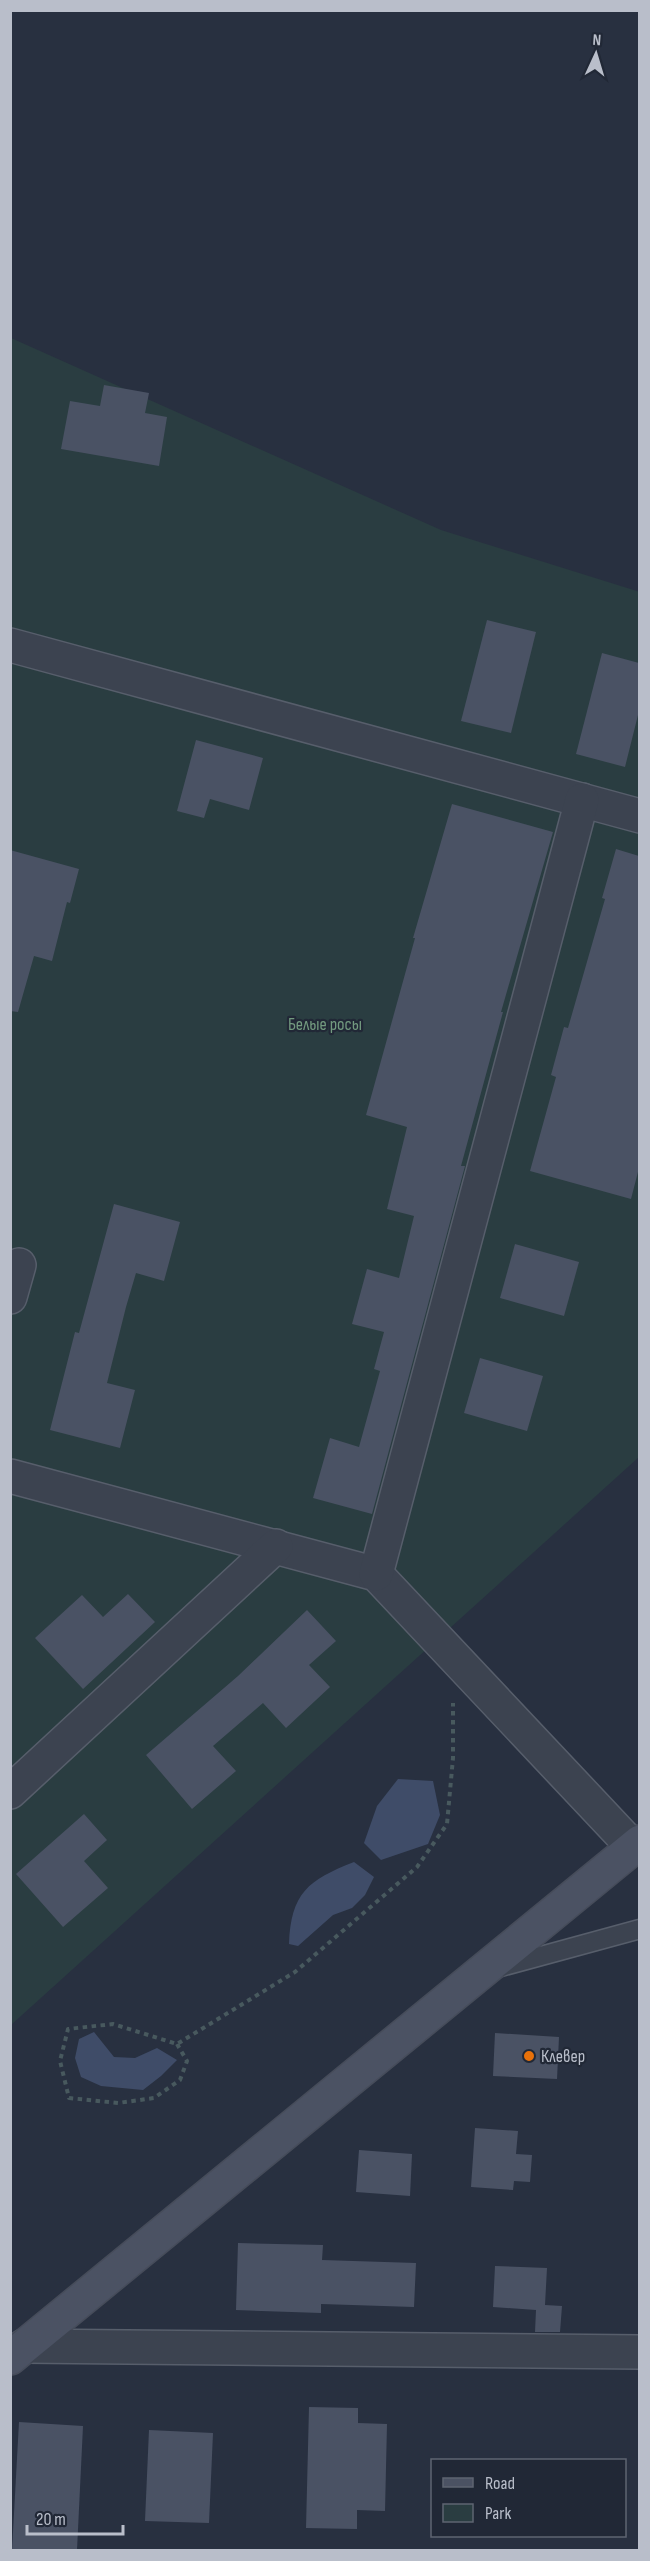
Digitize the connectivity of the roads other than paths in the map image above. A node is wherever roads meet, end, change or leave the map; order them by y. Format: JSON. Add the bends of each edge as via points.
{"nodes":[{"id":1,"x":10,"y":645,"type":"edge"},
{"id":2,"x":582,"y":800,"type":"junction"},
{"id":3,"x":639,"y":816,"type":"edge"},
{"id":4,"x":19,"y":1265,"type":"dead end"},
{"id":5,"x":10,"y":1297,"type":"edge"},
{"id":6,"x":10,"y":1476,"type":"edge"},
{"id":7,"x":276,"y":1546,"type":"junction"},
{"id":8,"x":376,"y":1574,"type":"junction"},
{"id":9,"x":10,"y":1792,"type":"edge"},
{"id":10,"x":636,"y":1844,"type":"edge"},
{"id":11,"x":639,"y":1929,"type":"edge"},
{"id":12,"x":484,"y":1971,"type":"junction"},
{"id":13,"x":17,"y":2352,"type":"edge"},
{"id":14,"x":639,"y":2352,"type":"edge"}],
"edges":[{"from":1,"to":2,"type":"street"},
{"from":2,"to":3,"type":"street"},
{"from":2,"to":8,"type":"street"},
{"from":4,"to":5,"type":"street"},
{"from":6,"to":7,"type":"street"},
{"from":7,"to":8,"type":"street"},
{"from":7,"to":9,"type":"street"},
{"from":8,"to":10,"type":"street"},
{"from":10,"to":12,"type":"street"},
{"from":11,"to":12,"type":"lane"},
{"from":12,"to":13,"type":"street"},
{"from":13,"to":14,"type":"street"}]}
